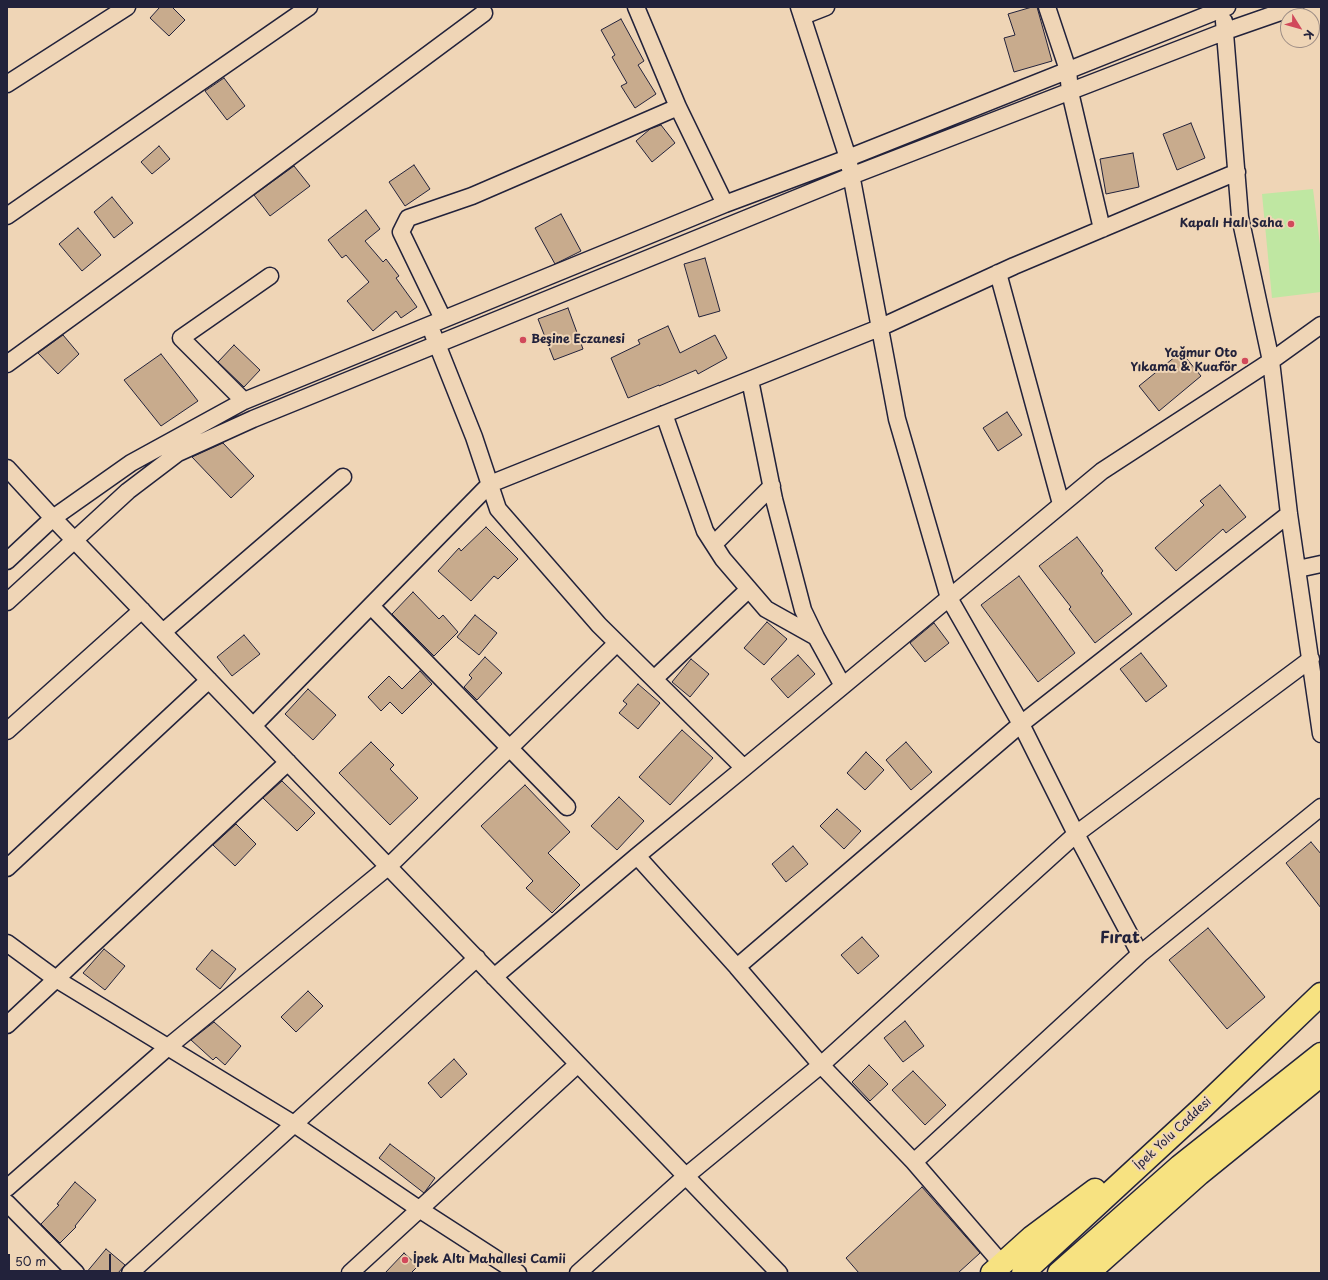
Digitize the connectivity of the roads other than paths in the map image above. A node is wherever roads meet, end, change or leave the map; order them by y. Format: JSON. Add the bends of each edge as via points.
{"nodes":[{"id":1,"x":128,"y":7,"type":"edge"},
{"id":2,"x":309,"y":7,"type":"edge"},
{"id":3,"x":636,"y":7,"type":"edge"},
{"id":4,"x":826,"y":7,"type":"edge"},
{"id":5,"x":1047,"y":7,"type":"edge"},
{"id":6,"x":1224,"y":7,"type":"edge"},
{"id":7,"x":1295,"y":7,"type":"edge"},
{"id":8,"x":801,"y":12,"type":"edge"},
{"id":9,"x":484,"y":13,"type":"dead end"},
{"id":10,"x":1226,"y":31,"type":"junction"},
{"id":11,"x":1068,"y":70,"type":"junction"},
{"id":12,"x":7,"y":84,"type":"edge"},
{"id":13,"x":1070,"y":92,"type":"junction"},
{"id":14,"x":678,"y":107,"type":"junction"},
{"id":15,"x":848,"y":158,"type":"junction"},
{"id":16,"x":1237,"y":172,"type":"junction"},
{"id":17,"x":851,"y":176,"type":"junction"},
{"id":18,"x":725,"y":204,"type":"junction"},
{"id":19,"x":7,"y":216,"type":"edge"},
{"id":20,"x":1102,"y":229,"type":"junction"},
{"id":21,"x":998,"y":273,"type":"junction"},
{"id":22,"x":270,"y":276,"type":"dead end"},
{"id":23,"x":436,"y":322,"type":"junction"},
{"id":24,"x":1321,"y":325,"type":"edge"},
{"id":25,"x":879,"y":328,"type":"junction"},
{"id":26,"x":437,"y":344,"type":"junction"},
{"id":27,"x":1271,"y":362,"type":"junction"},
{"id":28,"x":7,"y":364,"type":"edge"},
{"id":29,"x":750,"y":380,"type":"junction"},
{"id":30,"x":244,"y":402,"type":"junction"},
{"id":31,"x":664,"y":414,"type":"junction"},
{"id":32,"x":7,"y":468,"type":"edge"},
{"id":33,"x":343,"y":477,"type":"dead end"},
{"id":34,"x":490,"y":484,"type":"junction"},
{"id":35,"x":772,"y":486,"type":"junction"},
{"id":36,"x":1061,"y":504,"type":"junction"},
{"id":37,"x":1290,"y":514,"type":"junction"},
{"id":38,"x":54,"y":518,"type":"junction"},
{"id":39,"x":74,"y":540,"type":"junction"},
{"id":40,"x":714,"y":544,"type":"junction"},
{"id":41,"x":7,"y":561,"type":"edge"},
{"id":42,"x":1321,"y":564,"type":"edge"},
{"id":43,"x":1298,"y":569,"type":"junction"},
{"id":44,"x":749,"y":590,"type":"junction"},
{"id":45,"x":949,"y":598,"type":"junction"},
{"id":46,"x":7,"y":602,"type":"edge"},
{"id":47,"x":371,"y":606,"type":"junction"},
{"id":48,"x":142,"y":610,"type":"junction"},
{"id":49,"x":163,"y":632,"type":"junction"},
{"id":50,"x":816,"y":637,"type":"junction"},
{"id":51,"x":617,"y":643,"type":"junction"},
{"id":52,"x":1311,"y":659,"type":"junction"},
{"id":53,"x":654,"y":679,"type":"junction"},
{"id":54,"x":209,"y":680,"type":"junction"},
{"id":55,"x":843,"y":686,"type":"junction"},
{"id":56,"x":1021,"y":724,"type":"junction"},
{"id":57,"x":253,"y":726,"type":"junction"},
{"id":58,"x":7,"y":731,"type":"edge"},
{"id":59,"x":1321,"y":734,"type":"edge"},
{"id":60,"x":510,"y":748,"type":"junction"},
{"id":61,"x":288,"y":762,"type":"junction"},
{"id":62,"x":744,"y":768,"type":"junction"},
{"id":63,"x":567,"y":807,"type":"dead end"},
{"id":64,"x":1321,"y":807,"type":"edge"},
{"id":65,"x":1076,"y":834,"type":"junction"},
{"id":66,"x":636,"y":856,"type":"junction"},
{"id":67,"x":389,"y":866,"type":"junction"},
{"id":68,"x":7,"y":868,"type":"edge"},
{"id":69,"x":7,"y":943,"type":"edge"},
{"id":70,"x":1140,"y":954,"type":"junction"},
{"id":71,"x":476,"y":958,"type":"junction"},
{"id":72,"x":737,"y":967,"type":"junction"},
{"id":73,"x":494,"y":977,"type":"junction"},
{"id":74,"x":56,"y":979,"type":"junction"},
{"id":75,"x":1321,"y":994,"type":"edge"},
{"id":76,"x":7,"y":1025,"type":"edge"},
{"id":77,"x":168,"y":1047,"type":"junction"},
{"id":78,"x":1321,"y":1054,"type":"edge"},
{"id":79,"x":578,"y":1064,"type":"junction"},
{"id":80,"x":821,"y":1065,"type":"junction"},
{"id":81,"x":1321,"y":1075,"type":"edge"},
{"id":82,"x":1201,"y":1109,"type":"junction"},
{"id":83,"x":294,"y":1124,"type":"junction"},
{"id":84,"x":914,"y":1162,"type":"junction"},
{"id":85,"x":686,"y":1176,"type":"junction"},
{"id":86,"x":7,"y":1188,"type":"edge"},
{"id":87,"x":7,"y":1202,"type":"edge"},
{"id":88,"x":419,"y":1209,"type":"junction"},
{"id":89,"x":997,"y":1268,"type":"edge"},
{"id":90,"x":76,"y":1273,"type":"edge"},
{"id":91,"x":130,"y":1273,"type":"edge"},
{"id":92,"x":350,"y":1273,"type":"edge"},
{"id":93,"x":518,"y":1273,"type":"edge"},
{"id":94,"x":578,"y":1273,"type":"edge"},
{"id":95,"x":779,"y":1273,"type":"edge"},
{"id":96,"x":1023,"y":1273,"type":"edge"},
{"id":97,"x":1059,"y":1273,"type":"edge"},
{"id":98,"x":1088,"y":1273,"type":"edge"}],
"edges":[{"from":1,"to":12,"type":"street"},
{"from":2,"to":19,"type":"street"},
{"from":3,"to":14,"type":"street"},
{"from":4,"to":8,"type":"street"},
{"from":5,"to":11,"type":"street"},
{"from":6,"to":10,"type":"street"},
{"from":6,"to":11,"type":"street"},
{"from":7,"to":10,"type":"street"},
{"from":8,"to":15,"type":"street"},
{"from":9,"to":28,"type":"street"},
{"from":10,"to":13,"type":"street"},
{"from":10,"to":16,"type":"street"},
{"from":11,"to":13,"type":"street"},
{"from":11,"to":15,"type":"street"},
{"from":13,"to":17,"type":"street"},
{"from":13,"to":20,"type":"street"},
{"from":14,"to":18,"type":"street"},
{"from":14,"to":23,"type":"street","via":[[472,196],[408,218],[401,232]]},
{"from":15,"to":17,"type":"street"},
{"from":15,"to":18,"type":"street"},
{"from":16,"to":20,"type":"street"},
{"from":16,"to":27,"type":"street","via":[[1240,217]]},
{"from":17,"to":25,"type":"street"},
{"from":17,"to":26,"type":"street"},
{"from":18,"to":23,"type":"street"},
{"from":20,"to":21,"type":"street"},
{"from":21,"to":25,"type":"street"},
{"from":21,"to":36,"type":"street"},
{"from":22,"to":30,"type":"street","via":[[181,338]]},
{"from":23,"to":26,"type":"street"},
{"from":23,"to":30,"type":"street"},
{"from":24,"to":27,"type":"street"},
{"from":25,"to":29,"type":"street"},
{"from":25,"to":45,"type":"street","via":[[896,419]]},
{"from":26,"to":34,"type":"street"},
{"from":26,"to":39,"type":"street","via":[[253,419],[178,453],[128,491]]},
{"from":27,"to":36,"type":"street","via":[[1102,471]]},
{"from":27,"to":37,"type":"street"},
{"from":29,"to":31,"type":"street"},
{"from":29,"to":35,"type":"street"},
{"from":30,"to":38,"type":"street","via":[[131,463]]},
{"from":31,"to":34,"type":"street"},
{"from":31,"to":40,"type":"street","via":[[705,531]]},
{"from":32,"to":38,"type":"street"},
{"from":33,"to":49,"type":"street"},
{"from":34,"to":47,"type":"street"},
{"from":34,"to":51,"type":"street","via":[[498,509]]},
{"from":35,"to":40,"type":"street"},
{"from":35,"to":50,"type":"street","via":[[803,610]]},
{"from":36,"to":45,"type":"street"},
{"from":37,"to":43,"type":"street"},
{"from":37,"to":56,"type":"street"},
{"from":38,"to":39,"type":"street"},
{"from":38,"to":41,"type":"street"},
{"from":39,"to":46,"type":"street"},
{"from":39,"to":48,"type":"street"},
{"from":40,"to":44,"type":"street"},
{"from":42,"to":43,"type":"street"},
{"from":43,"to":52,"type":"street"},
{"from":44,"to":50,"type":"street","via":[[766,609]]},
{"from":44,"to":53,"type":"street"},
{"from":45,"to":55,"type":"street"},
{"from":45,"to":56,"type":"street"},
{"from":47,"to":57,"type":"street"},
{"from":47,"to":60,"type":"street"},
{"from":48,"to":49,"type":"street"},
{"from":48,"to":58,"type":"street"},
{"from":49,"to":54,"type":"street"},
{"from":50,"to":55,"type":"street"},
{"from":51,"to":53,"type":"street"},
{"from":51,"to":60,"type":"street"},
{"from":52,"to":59,"type":"street"},
{"from":52,"to":65,"type":"street"},
{"from":53,"to":62,"type":"street"},
{"from":54,"to":57,"type":"street"},
{"from":54,"to":68,"type":"street"},
{"from":55,"to":62,"type":"street"},
{"from":56,"to":65,"type":"street"},
{"from":56,"to":72,"type":"street"},
{"from":57,"to":61,"type":"street"},
{"from":60,"to":63,"type":"street"},
{"from":60,"to":67,"type":"street"},
{"from":61,"to":67,"type":"street"},
{"from":61,"to":74,"type":"street"},
{"from":62,"to":66,"type":"street"},
{"from":64,"to":70,"type":"street"},
{"from":65,"to":70,"type":"street"},
{"from":65,"to":80,"type":"street"},
{"from":66,"to":72,"type":"street"},
{"from":66,"to":73,"type":"street"},
{"from":67,"to":71,"type":"street"},
{"from":67,"to":77,"type":"street"},
{"from":69,"to":74,"type":"street"},
{"from":70,"to":84,"type":"street"},
{"from":71,"to":73,"type":"street"},
{"from":71,"to":83,"type":"street"},
{"from":72,"to":80,"type":"street"},
{"from":73,"to":79,"type":"street"},
{"from":74,"to":76,"type":"street"},
{"from":74,"to":77,"type":"street"},
{"from":75,"to":82,"type":"highway","name":"İpek Yolu Caddesi"},
{"from":77,"to":83,"type":"street"},
{"from":77,"to":86,"type":"street"},
{"from":78,"to":97,"type":"highway","via":[[1180,1166]]},
{"from":79,"to":85,"type":"street"},
{"from":79,"to":88,"type":"street"},
{"from":80,"to":84,"type":"street"},
{"from":80,"to":85,"type":"street"},
{"from":81,"to":98,"type":"highway","via":[[1200,1174]]},
{"from":82,"to":89,"type":"highway","via":[[1032,1237]]},
{"from":82,"to":96,"type":"highway","name":"İpek Yolu Caddesi"},
{"from":83,"to":88,"type":"street"},
{"from":83,"to":91,"type":"street"},
{"from":84,"to":89,"type":"street"},
{"from":85,"to":94,"type":"street"},
{"from":85,"to":95,"type":"street"},
{"from":87,"to":90,"type":"street"},
{"from":88,"to":92,"type":"street"},
{"from":88,"to":93,"type":"street"}]}
